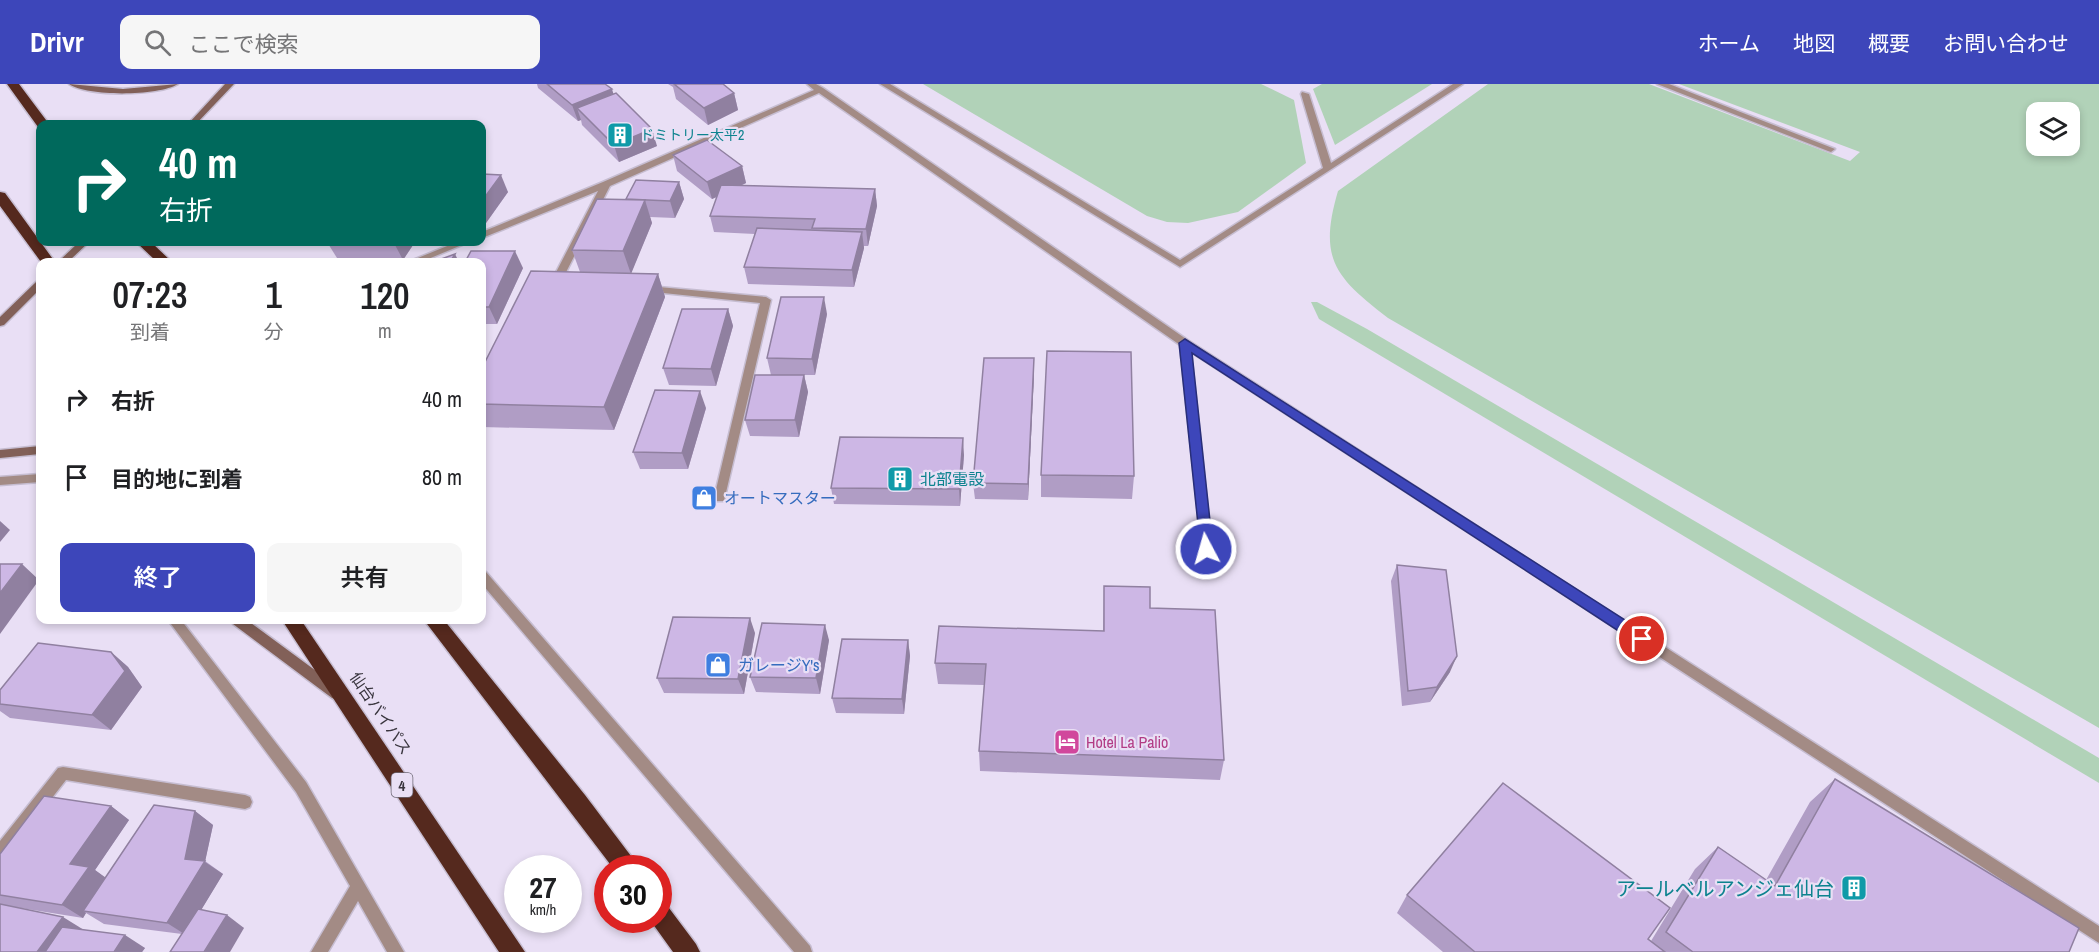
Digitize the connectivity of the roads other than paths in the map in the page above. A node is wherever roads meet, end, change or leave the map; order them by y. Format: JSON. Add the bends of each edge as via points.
{"nodes":[{"id":1,"x":13,"y":84,"type":"edge"},
{"id":2,"x":73,"y":84,"type":"edge"},
{"id":3,"x":174,"y":84,"type":"edge"},
{"id":4,"x":230,"y":84,"type":"edge"},
{"id":5,"x":884,"y":84,"type":"edge"},
{"id":6,"x":1460,"y":84,"type":"edge"},
{"id":7,"x":1660,"y":84,"type":"edge"},
{"id":8,"x":816,"y":87,"type":"edge"},
{"id":9,"x":1305,"y":94,"type":"dead end"},
{"id":10,"x":40,"y":120,"type":"edge"},
{"id":11,"x":196,"y":120,"type":"edge"},
{"id":12,"x":1832,"y":149,"type":"dead end"},
{"id":13,"x":1328,"y":169,"type":"junction"},
{"id":14,"x":606,"y":184,"type":"junction"},
{"id":15,"x":0,"y":196,"type":"edge"},
{"id":16,"x":486,"y":232,"type":"edge"},
{"id":17,"x":36,"y":246,"type":"edge"},
{"id":18,"x":80,"y":246,"type":"edge"},
{"id":19,"x":147,"y":246,"type":"edge"},
{"id":20,"x":454,"y":246,"type":"edge"},
{"id":21,"x":67,"y":258,"type":"edge"},
{"id":22,"x":161,"y":258,"type":"edge"},
{"id":23,"x":423,"y":258,"type":"edge"},
{"id":24,"x":565,"y":283,"type":"edge"},
{"id":25,"x":36,"y":288,"type":"edge"},
{"id":26,"x":632,"y":288,"type":"edge"},
{"id":27,"x":0,"y":323,"type":"edge"},
{"id":28,"x":1185,"y":343,"type":"junction"},
{"id":29,"x":36,"y":450,"type":"edge"},
{"id":30,"x":0,"y":454,"type":"edge"},
{"id":31,"x":36,"y":478,"type":"edge"},
{"id":32,"x":0,"y":481,"type":"edge"},
{"id":33,"x":720,"y":498,"type":"dead end"},
{"id":34,"x":1206,"y":549,"type":"dead end"},
{"id":35,"x":486,"y":581,"type":"edge"},
{"id":36,"x":177,"y":624,"type":"edge"},
{"id":37,"x":243,"y":624,"type":"edge"},
{"id":38,"x":294,"y":624,"type":"edge"},
{"id":39,"x":436,"y":624,"type":"edge"},
{"id":40,"x":347,"y":702,"type":"junction"},
{"id":41,"x":245,"y":801,"type":"dead end"},
{"id":42,"x":0,"y":852,"type":"edge"},
{"id":43,"x":616,"y":855,"type":"edge"},
{"id":44,"x":358,"y":887,"type":"junction"},
{"id":45,"x":672,"y":931,"type":"edge"},
{"id":46,"x":2099,"y":935,"type":"edge"},
{"id":47,"x":320,"y":952,"type":"edge"},
{"id":48,"x":396,"y":952,"type":"edge"},
{"id":49,"x":513,"y":952,"type":"edge"},
{"id":50,"x":688,"y":952,"type":"edge"},
{"id":51,"x":804,"y":952,"type":"edge"}],
"edges":[{"from":1,"to":10,"type":"highway"},
{"from":2,"to":3,"type":"street","via":[[115,91]]},
{"from":4,"to":11,"type":"street"},
{"from":5,"to":13,"type":"street","via":[[1180,264]]},
{"from":6,"to":13,"type":"street"},
{"from":7,"to":12,"type":"street"},
{"from":8,"to":14,"type":"street"},
{"from":8,"to":28,"type":"street"},
{"from":9,"to":13,"type":"street"},
{"from":14,"to":16,"type":"street"},
{"from":14,"to":24,"type":"street","via":[[554,282]]},
{"from":15,"to":17,"type":"highway"},
{"from":18,"to":21,"type":"street"},
{"from":19,"to":22,"type":"highway"},
{"from":20,"to":23,"type":"street"},
{"from":25,"to":27,"type":"street"},
{"from":26,"to":33,"type":"street","via":[[766,300]]},
{"from":28,"to":34,"type":"street"},
{"from":28,"to":46,"type":"street"},
{"from":29,"to":30,"type":"street"},
{"from":31,"to":32,"type":"street"},
{"from":35,"to":51,"type":"street"},
{"from":36,"to":44,"type":"street","via":[[301,787]]},
{"from":37,"to":40,"type":"street"},
{"from":38,"to":40,"type":"highway","name":"仙台バイパス","number":"4"},
{"from":39,"to":43,"type":"highway"},
{"from":40,"to":49,"type":"highway","name":"仙台バイパス","number":"4"},
{"from":41,"to":42,"type":"street","via":[[63,773]]},
{"from":44,"to":47,"type":"street"},
{"from":44,"to":48,"type":"street"},
{"from":45,"to":50,"type":"highway"}]}
